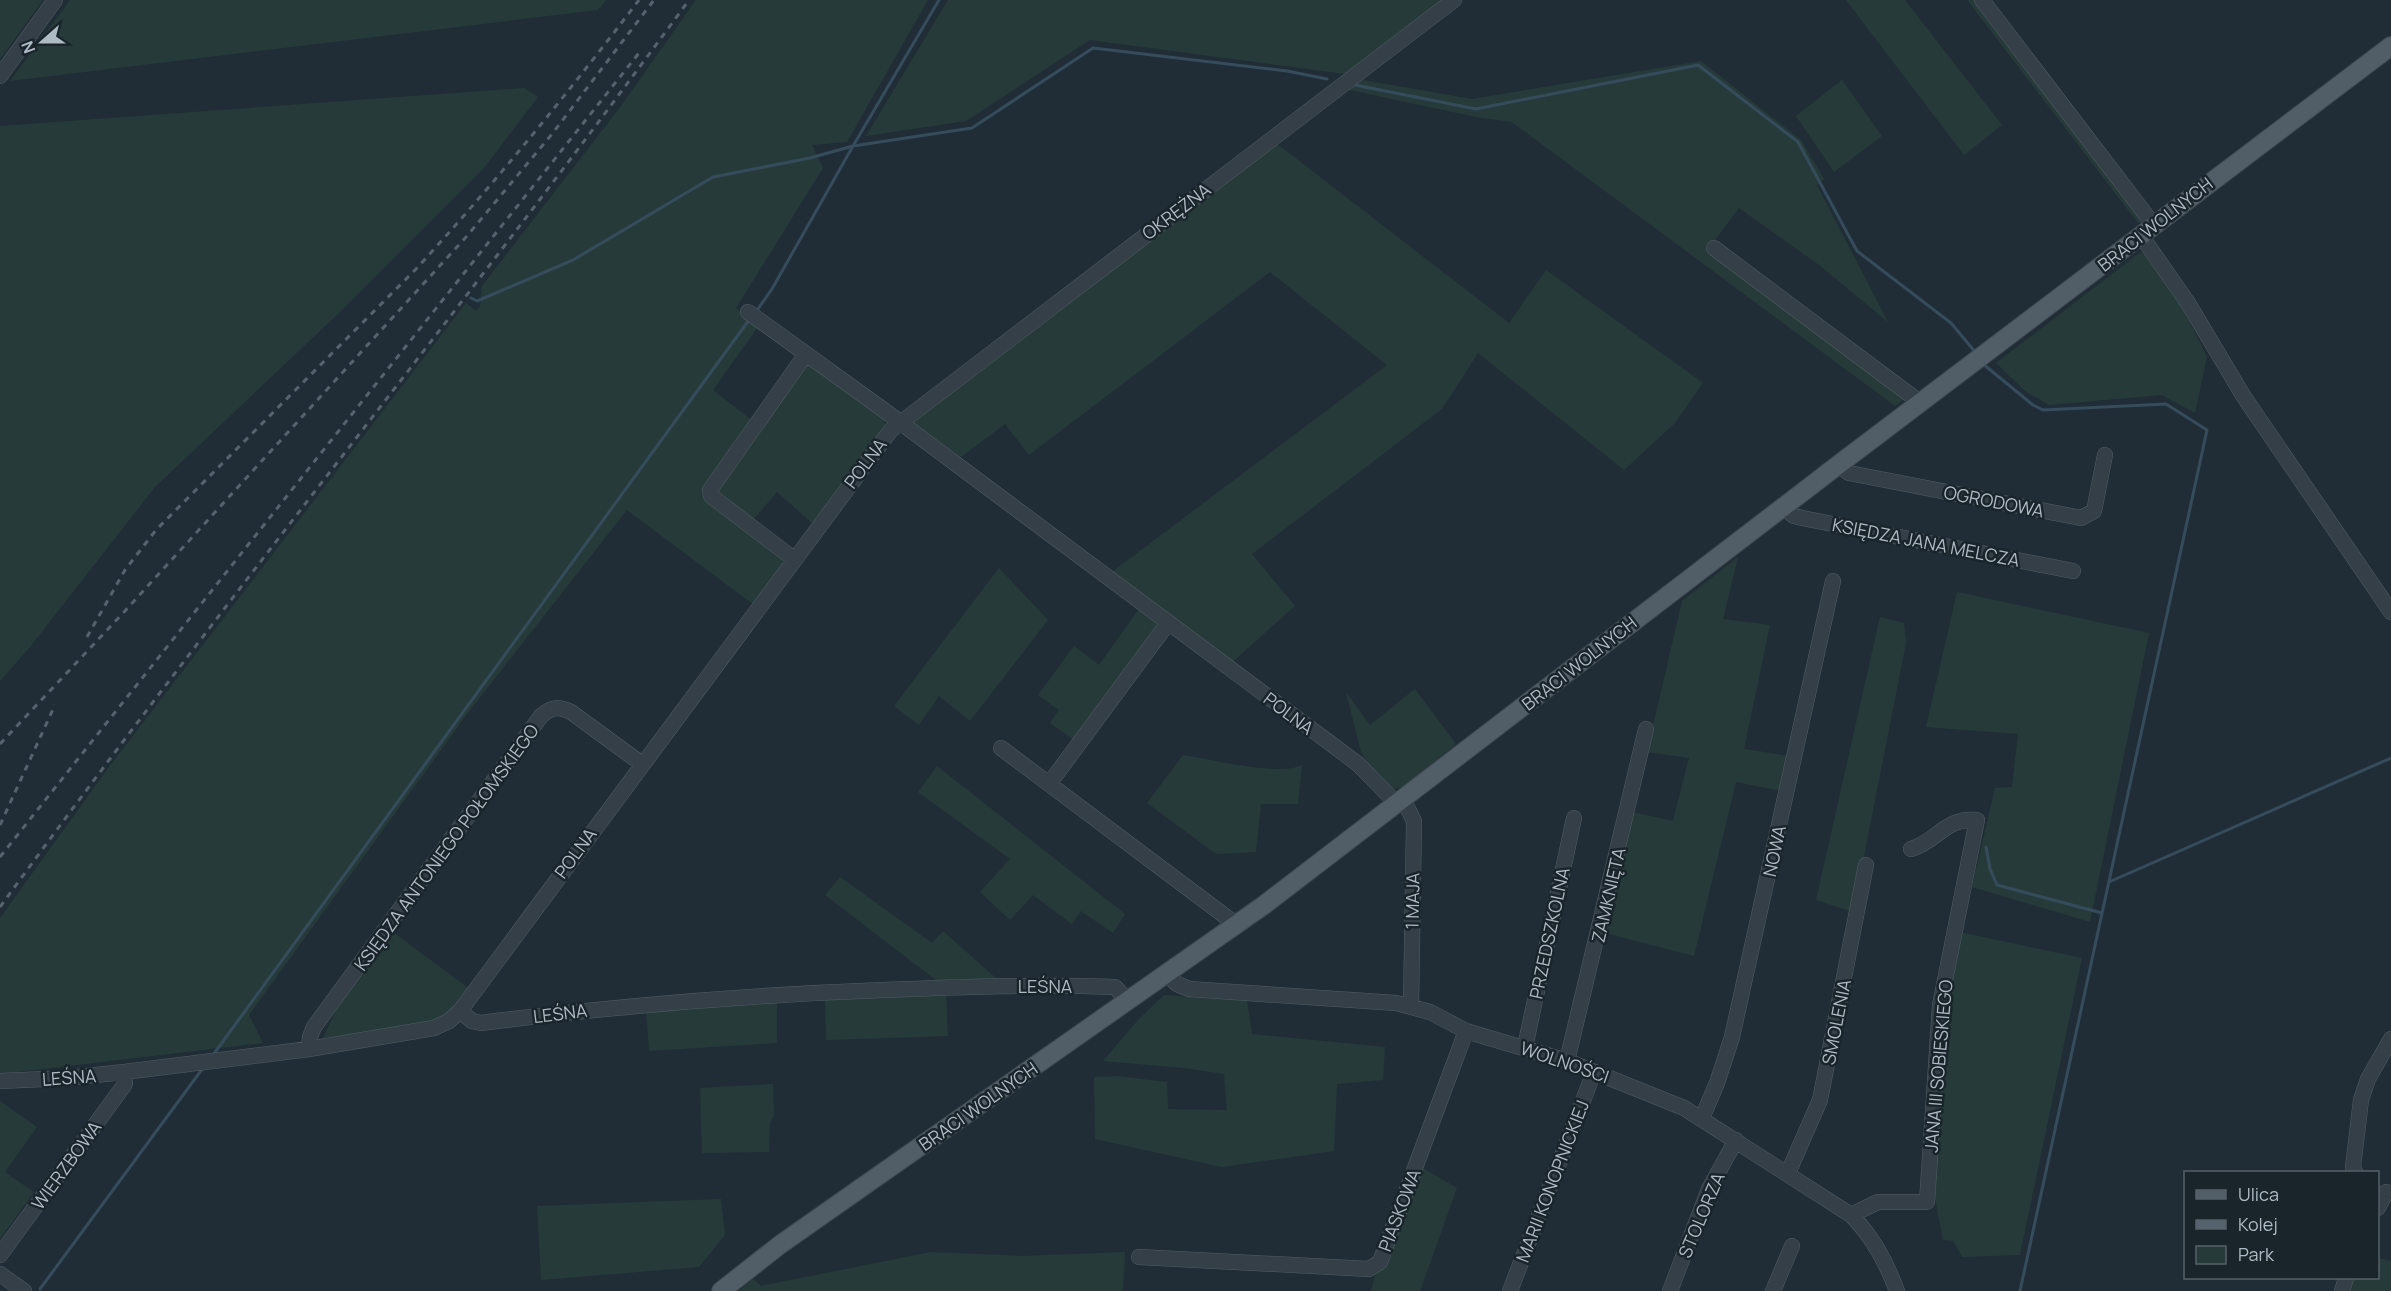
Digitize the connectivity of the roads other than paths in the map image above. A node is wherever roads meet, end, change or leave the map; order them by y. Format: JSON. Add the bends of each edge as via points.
{"nodes":[{"id":1,"x":55,"y":0,"type":"edge"},
{"id":2,"x":1454,"y":0,"type":"edge"},
{"id":3,"x":1982,"y":0,"type":"edge"},
{"id":4,"x":2391,"y":46,"type":"edge"},
{"id":5,"x":0,"y":76,"type":"edge"},
{"id":6,"x":2147,"y":229,"type":"junction"},
{"id":7,"x":1714,"y":248,"type":"dead end"},
{"id":8,"x":752,"y":315,"type":"dead end"},
{"id":9,"x":806,"y":354,"type":"junction"},
{"id":10,"x":1921,"y":403,"type":"junction"},
{"id":11,"x":899,"y":422,"type":"junction"},
{"id":12,"x":2105,"y":455,"type":"dead end"},
{"id":13,"x":1838,"y":465,"type":"junction"},
{"id":14,"x":1783,"y":507,"type":"junction"},
{"id":15,"x":794,"y":559,"type":"junction"},
{"id":16,"x":2073,"y":571,"type":"dead end"},
{"id":17,"x":1833,"y":581,"type":"dead end"},
{"id":18,"x":2391,"y":612,"type":"edge"},
{"id":19,"x":1168,"y":623,"type":"junction"},
{"id":20,"x":1646,"y":729,"type":"dead end"},
{"id":21,"x":1000,"y":748,"type":"dead end"},
{"id":22,"x":642,"y":764,"type":"junction"},
{"id":23,"x":1049,"y":784,"type":"junction"},
{"id":24,"x":1400,"y":801,"type":"junction"},
{"id":25,"x":1574,"y":818,"type":"dead end"},
{"id":26,"x":1911,"y":849,"type":"dead end"},
{"id":27,"x":1866,"y":865,"type":"dead end"},
{"id":28,"x":1238,"y":924,"type":"junction"},
{"id":29,"x":1166,"y":973,"type":"junction"},
{"id":30,"x":1127,"y":1000,"type":"junction"},
{"id":31,"x":1412,"y":1006,"type":"junction"},
{"id":32,"x":460,"y":1011,"type":"junction"},
{"id":33,"x":1466,"y":1031,"type":"junction"},
{"id":34,"x":2391,"y":1039,"type":"edge"},
{"id":35,"x":1525,"y":1047,"type":"junction"},
{"id":36,"x":309,"y":1049,"type":"junction"},
{"id":37,"x":1567,"y":1061,"type":"junction"},
{"id":38,"x":124,"y":1072,"type":"junction"},
{"id":39,"x":1594,"y":1072,"type":"junction"},
{"id":40,"x":0,"y":1081,"type":"edge"},
{"id":41,"x":1702,"y":1118,"type":"junction"},
{"id":42,"x":1736,"y":1140,"type":"junction"},
{"id":43,"x":2354,"y":1171,"type":"edge"},
{"id":44,"x":1788,"y":1173,"type":"junction"},
{"id":45,"x":1851,"y":1215,"type":"junction"},
{"id":46,"x":1792,"y":1246,"type":"dead end"},
{"id":47,"x":0,"y":1255,"type":"edge"},
{"id":48,"x":1139,"y":1257,"type":"dead end"},
{"id":49,"x":0,"y":1274,"type":"edge"},
{"id":50,"x":24,"y":1291,"type":"edge"},
{"id":51,"x":721,"y":1291,"type":"edge"},
{"id":52,"x":1510,"y":1291,"type":"edge"},
{"id":53,"x":1670,"y":1291,"type":"edge"},
{"id":54,"x":1773,"y":1291,"type":"edge"},
{"id":55,"x":1897,"y":1291,"type":"edge"}],
"edges":[{"from":1,"to":5,"type":"street"},
{"from":2,"to":11,"type":"street","name":"OKRĘŻNA"},
{"from":3,"to":6,"type":"street"},
{"from":4,"to":6,"type":"main road","name":"BRACI WOLNYCH"},
{"from":6,"to":10,"type":"main road","name":"BRACI WOLNYCH"},
{"from":6,"to":18,"type":"street","via":[[2239,389]]},
{"from":7,"to":10,"type":"street"},
{"from":8,"to":9,"type":"street"},
{"from":9,"to":11,"type":"street"},
{"from":9,"to":15,"type":"street","via":[[710,490],[711,496]]},
{"from":10,"to":13,"type":"main road","name":"BRACI WOLNYCH"},
{"from":11,"to":15,"type":"street","name":"POLNA"},
{"from":11,"to":19,"type":"street","name":"POLNA"},
{"from":12,"to":13,"type":"street","name":"OGRODOWA","via":[[2094,511],[2081,518],[1849,473]]},
{"from":13,"to":14,"type":"main road","name":"BRACI WOLNYCH"},
{"from":14,"to":16,"type":"street","name":"KSIĘDZA JANA MELCZA","via":[[1794,516],[1807,519]]},
{"from":14,"to":24,"type":"main road","name":"BRACI WOLNYCH"},
{"from":15,"to":22,"type":"street","name":"POLNA"},
{"from":17,"to":41,"type":"street","name":"NOWA","via":[[1732,1037]]},
{"from":19,"to":23,"type":"street"},
{"from":19,"to":24,"type":"street","name":"POLNA","via":[[1358,764]]},
{"from":20,"to":37,"type":"street","name":"ZAMKNIĘTA"},
{"from":21,"to":23,"type":"street"},
{"from":22,"to":32,"type":"street","name":"POLNA"},
{"from":22,"to":36,"type":"street","name":"KSIĘDZA ANTONIEGO POŁOMSKIEGO","via":[[563,708],[541,716],[314,1027]]},
{"from":23,"to":28,"type":"street"},
{"from":24,"to":28,"type":"main road","name":"BRACI WOLNYCH"},
{"from":24,"to":31,"type":"street","name":"1 MAJA","via":[[1414,821]]},
{"from":25,"to":35,"type":"street","name":"PRZEDSZKOLNA"},
{"from":26,"to":45,"type":"street","name":"JANA III SOBIESKIEGO","via":[[1946,825],[1964,819],[1977,820],[1940,1005],[1927,1202],[1878,1202]]},
{"from":27,"to":44,"type":"street","name":"SMOLENIA","via":[[1820,1100]]},
{"from":28,"to":29,"type":"main road","name":"BRACI WOLNYCH"},
{"from":29,"to":30,"type":"main road","name":"BRACI WOLNYCH"},
{"from":29,"to":31,"type":"street","name":"WOLNOŚCI","via":[[1189,989]]},
{"from":30,"to":32,"type":"street","name":"LEŚNA","via":[[1115,987],[997,986],[686,1001],[478,1023]]},
{"from":30,"to":51,"type":"main road","name":"BRACI WOLNYCH","via":[[773,1249]]},
{"from":31,"to":33,"type":"street","name":"WOLNOŚCI"},
{"from":32,"to":36,"type":"street","name":"LEŚNA","via":[[434,1028]]},
{"from":33,"to":35,"type":"street","name":"WOLNOŚCI"},
{"from":33,"to":48,"type":"street","name":"PIASKOWA","via":[[1376,1266],[1369,1269]]},
{"from":34,"to":43,"type":"street","via":[[2361,1100]]},
{"from":35,"to":37,"type":"street","name":"WOLNOŚCI"},
{"from":36,"to":38,"type":"street","name":"LEŚNA"},
{"from":37,"to":39,"type":"street","name":"WOLNOŚCI"},
{"from":38,"to":40,"type":"street","name":"LEŚNA"},
{"from":38,"to":47,"type":"street","name":"WIERZBOWA","via":[[125,1084]]},
{"from":39,"to":41,"type":"street","name":"WOLNOŚCI"},
{"from":39,"to":52,"type":"street","name":"MARII KONOPNICKIEJ"},
{"from":41,"to":42,"type":"street","name":"WOLNOŚCI"},
{"from":42,"to":44,"type":"street","name":"WOLNOŚCI"},
{"from":42,"to":53,"type":"street","name":"STOLORZA","via":[[1709,1189]]},
{"from":44,"to":45,"type":"street","name":"WOLNOŚCI"},
{"from":45,"to":55,"type":"street","name":"WOLNOŚCI","via":[[1876,1246]]},
{"from":46,"to":54,"type":"street"},
{"from":49,"to":50,"type":"street"}]}
